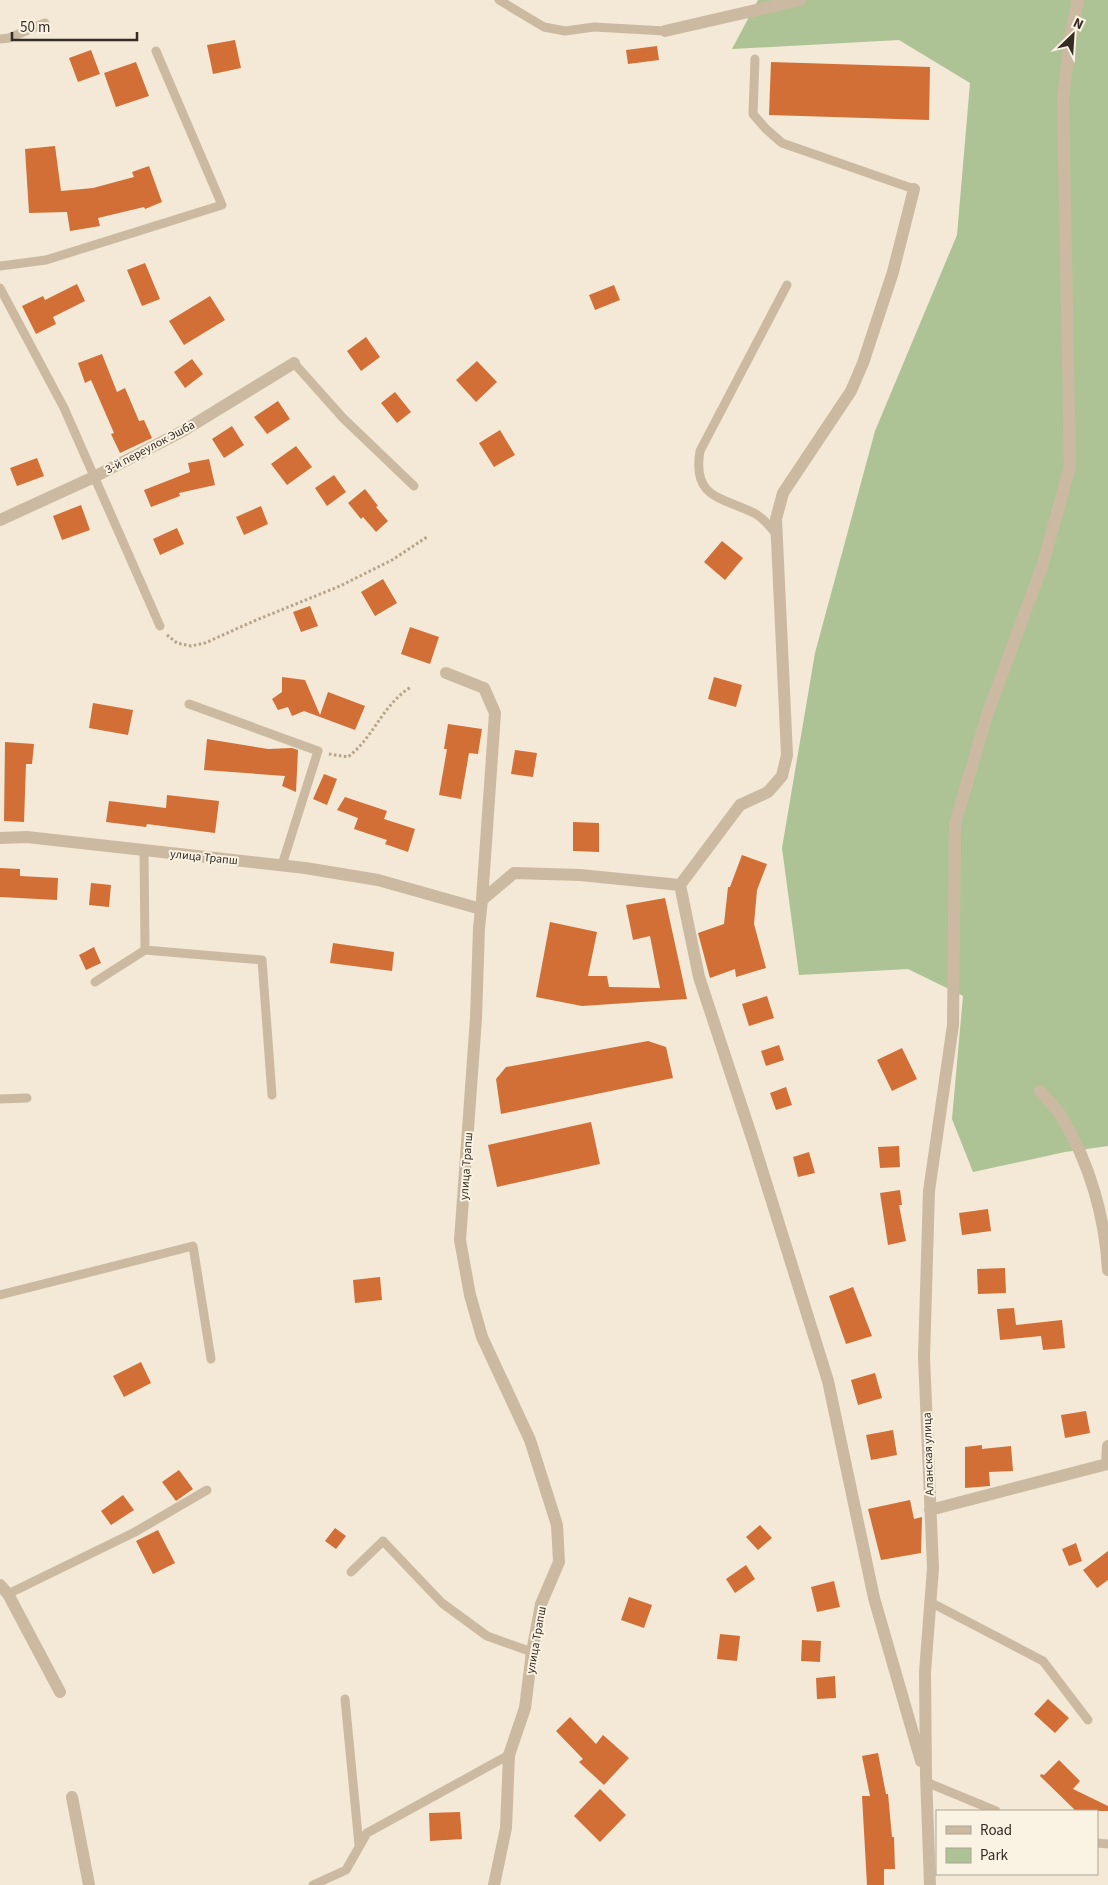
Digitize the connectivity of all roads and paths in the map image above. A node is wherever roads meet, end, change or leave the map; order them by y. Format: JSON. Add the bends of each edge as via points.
{"nodes":[{"id":1,"x":499,"y":0,"type":"edge"},
{"id":2,"x":800,"y":0,"type":"edge"},
{"id":3,"x":1078,"y":0,"type":"edge"},
{"id":4,"x":45,"y":24,"type":"dead end"},
{"id":5,"x":665,"y":31,"type":"joint"},
{"id":6,"x":0,"y":39,"type":"edge"},
{"id":7,"x":156,"y":51,"type":"dead end"},
{"id":8,"x":755,"y":59,"type":"dead end"},
{"id":9,"x":914,"y":189,"type":"joint"},
{"id":10,"x":0,"y":266,"type":"edge"},
{"id":11,"x":786,"y":285,"type":"dead end"},
{"id":12,"x":0,"y":288,"type":"edge"},
{"id":13,"x":294,"y":363,"type":"joint"},
{"id":14,"x":94,"y":477,"type":"junction"},
{"id":15,"x":414,"y":486,"type":"dead end"},
{"id":16,"x":0,"y":520,"type":"edge"},
{"id":17,"x":777,"y":535,"type":"junction"},
{"id":18,"x":427,"y":537,"type":"dead end"},
{"id":19,"x":160,"y":626,"type":"joint"},
{"id":20,"x":446,"y":672,"type":"dead end"},
{"id":21,"x":411,"y":687,"type":"dead end"},
{"id":22,"x":188,"y":704,"type":"dead end"},
{"id":23,"x":318,"y":751,"type":"junction"},
{"id":24,"x":0,"y":838,"type":"edge"},
{"id":25,"x":144,"y":850,"type":"junction"},
{"id":26,"x":282,"y":865,"type":"junction"},
{"id":27,"x":680,"y":885,"type":"junction"},
{"id":28,"x":482,"y":905,"type":"junction"},
{"id":29,"x":145,"y":950,"type":"junction"},
{"id":30,"x":95,"y":982,"type":"dead end"},
{"id":31,"x":1040,"y":1092,"type":"dead end"},
{"id":32,"x":272,"y":1095,"type":"dead end"},
{"id":33,"x":27,"y":1098,"type":"dead end"},
{"id":34,"x":0,"y":1099,"type":"edge"},
{"id":35,"x":1108,"y":1270,"type":"edge"},
{"id":36,"x":0,"y":1295,"type":"edge"},
{"id":37,"x":211,"y":1359,"type":"dead end"},
{"id":38,"x":1108,"y":1446,"type":"edge"},
{"id":39,"x":207,"y":1490,"type":"dead end"},
{"id":40,"x":930,"y":1510,"type":"junction"},
{"id":41,"x":351,"y":1572,"type":"dead end"},
{"id":42,"x":4,"y":1590,"type":"edge"},
{"id":43,"x":930,"y":1602,"type":"junction"},
{"id":44,"x":532,"y":1652,"type":"junction"},
{"id":45,"x":60,"y":1692,"type":"dead end"},
{"id":46,"x":345,"y":1699,"type":"dead end"},
{"id":47,"x":1088,"y":1720,"type":"dead end"},
{"id":48,"x":509,"y":1755,"type":"junction"},
{"id":49,"x":926,"y":1779,"type":"junction"},
{"id":50,"x":72,"y":1797,"type":"dead end"},
{"id":51,"x":994,"y":1810,"type":"edge"},
{"id":52,"x":360,"y":1845,"type":"junction"},
{"id":53,"x":88,"y":1885,"type":"edge"},
{"id":54,"x":312,"y":1885,"type":"edge"},
{"id":55,"x":494,"y":1885,"type":"edge"},
{"id":56,"x":930,"y":1885,"type":"edge"}],
"edges":[{"from":1,"to":5,"type":"lane","via":[[544,27],[565,31],[594,27]]},
{"from":2,"to":5,"type":"street"},
{"from":3,"to":40,"type":"street","name":"Аланская улица","via":[[1063,99],[1070,466],[1043,564],[987,715],[955,824],[953,1025],[929,1191],[924,1357]]},
{"from":4,"to":6,"type":"lane"},
{"from":7,"to":10,"type":"lane","via":[[222,205],[46,260]]},
{"from":8,"to":9,"type":"lane","via":[[753,114],[766,130],[782,143]]},
{"from":9,"to":17,"type":"street","via":[[893,272],[863,363],[850,391],[783,493],[776,519]]},
{"from":11,"to":17,"type":"lane","via":[[700,451],[697,467],[702,484],[712,496],[755,514],[766,521]]},
{"from":12,"to":14,"type":"lane","via":[[64,408]]},
{"from":13,"to":14,"type":"street","name":"3-й переулок Эшба","via":[[183,431]]},
{"from":13,"to":15,"type":"lane","via":[[343,418]]},
{"from":14,"to":16,"type":"street","name":"3-й переулок Эшба"},
{"from":14,"to":19,"type":"lane"},
{"from":17,"to":27,"type":"street","via":[[788,755],[782,776],[768,792],[740,805]]},
{"from":18,"to":19,"type":"path","via":[[392,560],[340,586],[205,644],[177,643]]},
{"from":20,"to":28,"type":"street","via":[[484,688],[495,713]]},
{"from":21,"to":23,"type":"path","via":[[390,704],[357,750],[348,756]]},
{"from":22,"to":23,"type":"lane"},
{"from":23,"to":26,"type":"lane"},
{"from":24,"to":25,"type":"street","name":"улица Трапш"},
{"from":25,"to":26,"type":"street","name":"улица Трапш"},
{"from":25,"to":29,"type":"lane"},
{"from":26,"to":28,"type":"street","name":"улица Трапш","via":[[378,880]]},
{"from":27,"to":28,"type":"street","via":[[580,875],[514,873]]},
{"from":27,"to":49,"type":"street","via":[[699,978],[828,1381],[874,1598]]},
{"from":28,"to":44,"type":"street","name":"улица Трапш","via":[[460,1240],[470,1295],[482,1336],[530,1440],[557,1525],[559,1562],[541,1604]]},
{"from":29,"to":30,"type":"lane"},
{"from":29,"to":32,"type":"lane","via":[[262,960]]},
{"from":31,"to":35,"type":"street","via":[[1062,1117],[1091,1177],[1107,1247]]},
{"from":33,"to":34,"type":"lane"},
{"from":36,"to":37,"type":"lane","via":[[193,1246]]},
{"from":38,"to":40,"type":"street","via":[[1107,1464]]},
{"from":39,"to":42,"type":"lane","via":[[135,1532]]},
{"from":40,"to":43,"type":"street","name":"Аланская улица","via":[[933,1568]]},
{"from":41,"to":44,"type":"lane","via":[[383,1541],[442,1604],[487,1636]]},
{"from":42,"to":45,"type":"street"},
{"from":43,"to":47,"type":"lane","via":[[1043,1661]]},
{"from":43,"to":49,"type":"street","name":"Аланская улица","via":[[925,1672]]},
{"from":44,"to":48,"type":"street","name":"улица Трапш","via":[[525,1708]]},
{"from":46,"to":52,"type":"lane"},
{"from":48,"to":52,"type":"lane","via":[[367,1833]]},
{"from":48,"to":55,"type":"street","name":"улица Трапш","via":[[506,1828]]},
{"from":49,"to":51,"type":"lane"},
{"from":49,"to":56,"type":"street","name":"Аланская улица"},
{"from":50,"to":53,"type":"street"},
{"from":52,"to":54,"type":"lane","via":[[346,1870]]}]}
